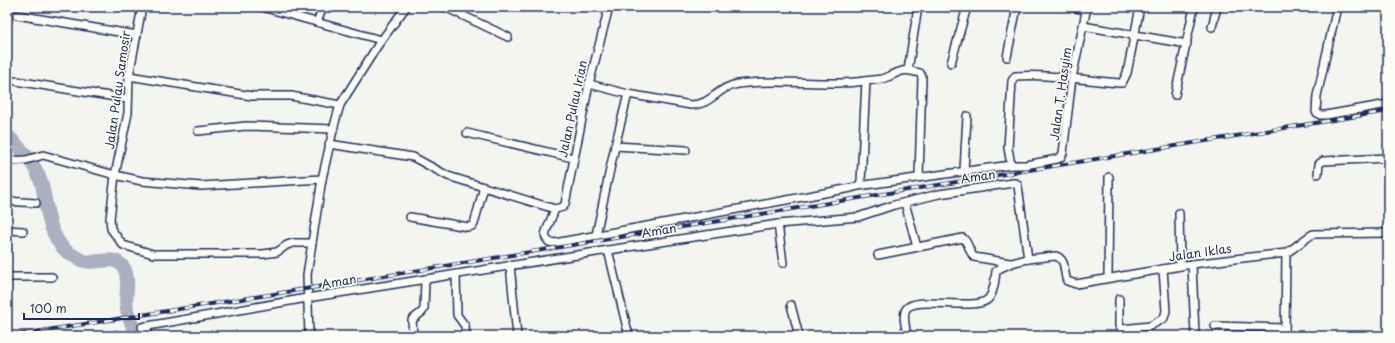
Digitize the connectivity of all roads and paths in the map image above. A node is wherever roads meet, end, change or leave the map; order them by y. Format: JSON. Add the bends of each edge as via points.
{"nodes":[{"id":1,"x":142,"y":7,"type":"edge"},
{"id":2,"x":264,"y":7,"type":"edge"},
{"id":3,"x":323,"y":7,"type":"edge"},
{"id":4,"x":406,"y":7,"type":"edge"},
{"id":5,"x":446,"y":7,"type":"edge"},
{"id":6,"x":608,"y":7,"type":"edge"},
{"id":7,"x":918,"y":7,"type":"edge"},
{"id":8,"x":967,"y":7,"type":"edge"},
{"id":9,"x":1017,"y":7,"type":"edge"},
{"id":10,"x":1071,"y":7,"type":"edge"},
{"id":11,"x":1140,"y":7,"type":"edge"},
{"id":12,"x":1194,"y":7,"type":"edge"},
{"id":13,"x":1217,"y":7,"type":"edge"},
{"id":14,"x":1337,"y":7,"type":"edge"},
{"id":15,"x":1087,"y":8,"type":"edge"},
{"id":16,"x":17,"y":15,"type":"dead end"},
{"id":17,"x":317,"y":22,"type":"junction"},
{"id":18,"x":1083,"y":26,"type":"junction"},
{"id":19,"x":1212,"y":27,"type":"dead end"},
{"id":20,"x":1135,"y":34,"type":"junction"},
{"id":21,"x":137,"y":35,"type":"junction"},
{"id":22,"x":508,"y":37,"type":"dead end"},
{"id":23,"x":381,"y":40,"type":"junction"},
{"id":24,"x":1187,"y":44,"type":"junction"},
{"id":25,"x":1007,"y":57,"type":"dead end"},
{"id":26,"x":951,"y":63,"type":"dead end"},
{"id":27,"x":908,"y":70,"type":"junction"},
{"id":28,"x":129,"y":76,"type":"junction"},
{"id":29,"x":1072,"y":78,"type":"junction"},
{"id":30,"x":866,"y":80,"type":"junction"},
{"id":31,"x":16,"y":81,"type":"dead end"},
{"id":32,"x":589,"y":84,"type":"junction"},
{"id":33,"x":628,"y":94,"type":"junction"},
{"id":34,"x":1175,"y":95,"type":"dead end"},
{"id":35,"x":128,"y":99,"type":"junction"},
{"id":36,"x":1388,"y":104,"type":"edge"},
{"id":37,"x":340,"y":105,"type":"junction"},
{"id":38,"x":967,"y":116,"type":"dead end"},
{"id":39,"x":333,"y":130,"type":"junction"},
{"id":40,"x":198,"y":131,"type":"dead end"},
{"id":41,"x":467,"y":134,"type":"dead end"},
{"id":42,"x":329,"y":144,"type":"junction"},
{"id":43,"x":615,"y":146,"type":"junction"},
{"id":44,"x":686,"y":150,"type":"dead end"},
{"id":45,"x":573,"y":158,"type":"junction"},
{"id":46,"x":1388,"y":158,"type":"edge"},
{"id":47,"x":7,"y":161,"type":"edge"},
{"id":48,"x":1011,"y":165,"type":"junction"},
{"id":49,"x":964,"y":171,"type":"junction"},
{"id":50,"x":1318,"y":174,"type":"dead end"},
{"id":51,"x":115,"y":175,"type":"junction"},
{"id":52,"x":1109,"y":177,"type":"dead end"},
{"id":53,"x":919,"y":178,"type":"junction"},
{"id":54,"x":322,"y":179,"type":"junction"},
{"id":55,"x":858,"y":186,"type":"junction"},
{"id":56,"x":484,"y":188,"type":"junction"},
{"id":57,"x":7,"y":201,"type":"edge"},
{"id":58,"x":36,"y":202,"type":"dead end"},
{"id":59,"x":905,"y":203,"type":"junction"},
{"id":60,"x":554,"y":209,"type":"junction"},
{"id":61,"x":1179,"y":213,"type":"dead end"},
{"id":62,"x":410,"y":217,"type":"dead end"},
{"id":63,"x":778,"y":224,"type":"junction"},
{"id":64,"x":7,"y":230,"type":"edge"},
{"id":65,"x":24,"y":231,"type":"dead end"},
{"id":66,"x":1388,"y":233,"type":"edge"},
{"id":67,"x":596,"y":235,"type":"junction"},
{"id":68,"x":312,"y":242,"type":"junction"},
{"id":69,"x":917,"y":247,"type":"junction"},
{"id":70,"x":608,"y":250,"type":"junction"},
{"id":71,"x":1286,"y":253,"type":"junction"},
{"id":72,"x":878,"y":255,"type":"dead end"},
{"id":73,"x":1028,"y":260,"type":"junction"},
{"id":74,"x":783,"y":263,"type":"dead end"},
{"id":75,"x":1012,"y":263,"type":"junction"},
{"id":76,"x":1192,"y":264,"type":"junction"},
{"id":77,"x":510,"y":265,"type":"junction"},
{"id":78,"x":1180,"y":266,"type":"junction"},
{"id":79,"x":1163,"y":270,"type":"junction"},
{"id":80,"x":456,"y":274,"type":"junction"},
{"id":81,"x":7,"y":277,"type":"edge"},
{"id":82,"x":52,"y":277,"type":"dead end"},
{"id":83,"x":1108,"y":278,"type":"junction"},
{"id":84,"x":425,"y":279,"type":"junction"},
{"id":85,"x":307,"y":298,"type":"junction"},
{"id":86,"x":1118,"y":299,"type":"dead end"},
{"id":87,"x":791,"y":305,"type":"dead end"},
{"id":88,"x":1216,"y":326,"type":"dead end"},
{"id":89,"x":1285,"y":332,"type":"edge"},
{"id":90,"x":148,"y":336,"type":"edge"},
{"id":91,"x":309,"y":336,"type":"edge"},
{"id":92,"x":413,"y":336,"type":"edge"},
{"id":93,"x":466,"y":336,"type":"edge"},
{"id":94,"x":517,"y":336,"type":"edge"},
{"id":95,"x":629,"y":336,"type":"edge"},
{"id":96,"x":799,"y":336,"type":"edge"},
{"id":97,"x":907,"y":336,"type":"edge"},
{"id":98,"x":1195,"y":336,"type":"edge"}],
"edges":[{"from":1,"to":21,"type":"street","name":"Jalan Pulau Samosir"},
{"from":2,"to":17,"type":"street"},
{"from":3,"to":17,"type":"street"},
{"from":4,"to":23,"type":"street"},
{"from":5,"to":22,"type":"street"},
{"from":6,"to":32,"type":"street","name":"Jalan Pulau Irian"},
{"from":7,"to":27,"type":"street"},
{"from":8,"to":26,"type":"street"},
{"from":9,"to":25,"type":"street"},
{"from":10,"to":15,"type":"street"},
{"from":11,"to":20,"type":"street"},
{"from":12,"to":24,"type":"street"},
{"from":13,"to":19,"type":"street"},
{"from":14,"to":36,"type":"street","via":[[1317,96],[1316,112],[1326,115]]},
{"from":15,"to":18,"type":"street","name":"Jalan T. Hasyim"},
{"from":16,"to":21,"type":"street"},
{"from":17,"to":23,"type":"street"},
{"from":18,"to":20,"type":"street"},
{"from":18,"to":29,"type":"street","name":"Jalan T. Hasyim"},
{"from":20,"to":24,"type":"street"},
{"from":20,"to":29,"type":"street","via":[[1122,82]]},
{"from":21,"to":28,"type":"street","name":"Jalan Pulau Samosir"},
{"from":23,"to":37,"type":"street"},
{"from":24,"to":34,"type":"street"},
{"from":27,"to":30,"type":"street","via":[[884,78]]},
{"from":27,"to":53,"type":"street","via":[[920,73],[922,77]]},
{"from":28,"to":35,"type":"street","name":"Jalan Pulau Samosir"},
{"from":28,"to":37,"type":"street","via":[[252,96],[291,96]]},
{"from":29,"to":48,"type":"street","name":"Jalan T. Hasyim","via":[[1061,157],[1026,165]]},
{"from":29,"to":48,"type":"street","via":[[1015,76],[1012,81],[1008,148]]},
{"from":30,"to":33,"type":"street","via":[[842,83],[736,84],[699,105]]},
{"from":30,"to":55,"type":"street","via":[[861,182]]},
{"from":31,"to":35,"type":"street"},
{"from":32,"to":33,"type":"street"},
{"from":32,"to":45,"type":"street","name":"Jalan Pulau Irian"},
{"from":33,"to":43,"type":"street"},
{"from":35,"to":51,"type":"street","name":"Jalan Pulau Samosir","via":[[128,112]]},
{"from":37,"to":39,"type":"street"},
{"from":38,"to":49,"type":"street"},
{"from":39,"to":40,"type":"street","via":[[246,126]]},
{"from":39,"to":42,"type":"street"},
{"from":41,"to":45,"type":"street"},
{"from":42,"to":54,"type":"street"},
{"from":42,"to":56,"type":"street","via":[[413,157],[448,176]]},
{"from":43,"to":44,"type":"street"},
{"from":43,"to":67,"type":"street"},
{"from":45,"to":60,"type":"street","name":"Jalan Pulau Irian","via":[[564,204]]},
{"from":46,"to":50,"type":"street","via":[[1323,161],[1319,164]]},
{"from":47,"to":51,"type":"street","via":[[43,156]]},
{"from":48,"to":49,"type":"street"},
{"from":49,"to":53,"type":"street"},
{"from":51,"to":54,"type":"street","via":[[142,181],[201,186]]},
{"from":51,"to":68,"type":"street","name":"Jalan Pulau Samosir","via":[[111,229],[123,245],[153,254],[263,254],[277,252],[293,243]]},
{"from":52,"to":83,"type":"street"},
{"from":53,"to":55,"type":"street"},
{"from":54,"to":68,"type":"street"},
{"from":55,"to":67,"type":"street"},
{"from":56,"to":60,"type":"street"},
{"from":56,"to":62,"type":"street","via":[[472,226]]},
{"from":57,"to":58,"type":"street"},
{"from":59,"to":63,"type":"street","name":"Aman","via":[[858,217]]},
{"from":59,"to":69,"type":"street"},
{"from":59,"to":73,"type":"street","name":"Aman","via":[[939,194],[1016,184]]},
{"from":60,"to":67,"type":"street","via":[[545,234],[549,242]]},
{"from":61,"to":78,"type":"street"},
{"from":63,"to":70,"type":"street","name":"Aman"},
{"from":63,"to":74,"type":"street"},
{"from":64,"to":65,"type":"street"},
{"from":66,"to":71,"type":"street","via":[[1313,234]]},
{"from":68,"to":85,"type":"street","via":[[307,275]]},
{"from":69,"to":72,"type":"street"},
{"from":69,"to":75,"type":"street","via":[[963,238],[974,257]]},
{"from":70,"to":77,"type":"street","name":"Aman"},
{"from":70,"to":95,"type":"street"},
{"from":71,"to":76,"type":"street","name":"Jalan Iklas"},
{"from":71,"to":89,"type":"street"},
{"from":73,"to":75,"type":"street"},
{"from":73,"to":83,"type":"street","name":"Jalan Iklas","via":[[1056,256],[1060,258],[1068,281],[1076,284]]},
{"from":75,"to":97,"type":"street","via":[[996,271],[992,291],[987,300],[977,304],[920,304],[909,307],[904,317]]},
{"from":76,"to":78,"type":"street","name":"Jalan Iklas"},
{"from":76,"to":98,"type":"street"},
{"from":77,"to":80,"type":"street","name":"Aman"},
{"from":77,"to":94,"type":"street"},
{"from":78,"to":79,"type":"street","name":"Jalan Iklas"},
{"from":79,"to":83,"type":"street","name":"Jalan Iklas"},
{"from":79,"to":86,"type":"street","via":[[1166,311],[1164,318],[1150,326],[1122,329],[1119,326]]},
{"from":80,"to":84,"type":"street","name":"Aman"},
{"from":80,"to":93,"type":"street","via":[[457,316],[465,326]]},
{"from":81,"to":82,"type":"street"},
{"from":84,"to":85,"type":"street","name":"Aman"},
{"from":84,"to":92,"type":"street","via":[[424,309],[412,320]]},
{"from":85,"to":90,"type":"street","name":"Aman","via":[[145,326]]},
{"from":85,"to":91,"type":"street"},
{"from":87,"to":96,"type":"street"},
{"from":88,"to":89,"type":"street"}]}
